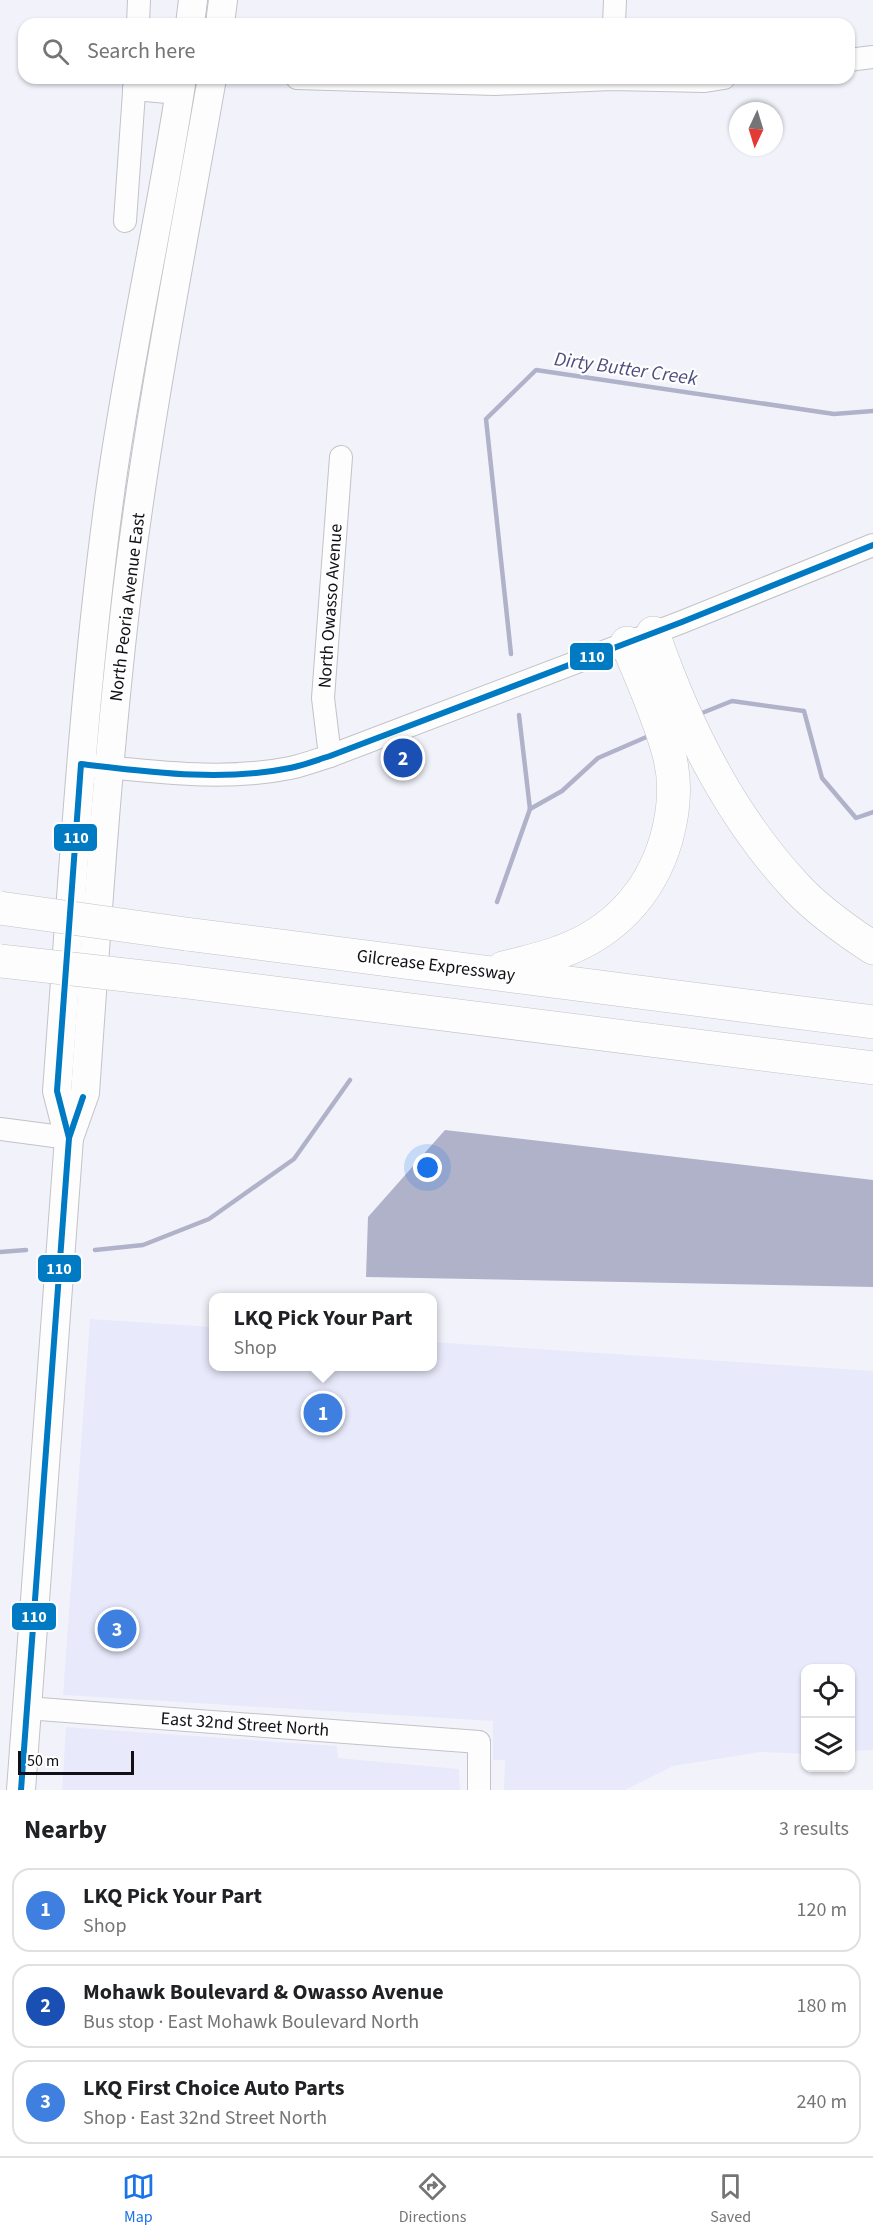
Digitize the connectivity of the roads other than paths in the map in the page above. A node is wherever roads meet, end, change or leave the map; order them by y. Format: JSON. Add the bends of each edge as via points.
{"nodes":[{"id":1,"x":139,"y":0,"type":"edge"},
{"id":2,"x":193,"y":0,"type":"edge"},
{"id":3,"x":223,"y":0,"type":"edge"},
{"id":4,"x":615,"y":0,"type":"edge"},
{"id":5,"x":138,"y":18,"type":"edge"},
{"id":6,"x":191,"y":18,"type":"edge"},
{"id":7,"x":221,"y":18,"type":"edge"},
{"id":8,"x":614,"y":18,"type":"edge"},
{"id":9,"x":873,"y":57,"type":"edge"},
{"id":10,"x":855,"y":59,"type":"edge"},
{"id":11,"x":135,"y":84,"type":"edge"},
{"id":12,"x":150,"y":84,"type":"edge"},
{"id":13,"x":211,"y":84,"type":"edge"},
{"id":14,"x":180,"y":86,"type":"edge"},
{"id":15,"x":125,"y":221,"type":"dead end"},
{"id":16,"x":341,"y":457,"type":"dead end"},
{"id":17,"x":873,"y":545,"type":"edge"},
{"id":18,"x":640,"y":638,"type":"junction"},
{"id":19,"x":330,"y":756,"type":"junction"},
{"id":20,"x":95,"y":766,"type":"junction"},
{"id":21,"x":0,"y":908,"type":"edge"},
{"id":22,"x":873,"y":948,"type":"edge"},
{"id":23,"x":0,"y":961,"type":"edge"},
{"id":24,"x":489,"y":972,"type":"junction"},
{"id":25,"x":873,"y":1022,"type":"edge"},
{"id":26,"x":873,"y":1068,"type":"edge"},
{"id":27,"x":0,"y":1129,"type":"edge"},
{"id":28,"x":69,"y":1138,"type":"junction"},
{"id":29,"x":26,"y":1708,"type":"junction"},
{"id":30,"x":21,"y":1790,"type":"edge"},
{"id":31,"x":479,"y":1790,"type":"edge"}],
"edges":[{"from":1,"to":5,"type":"street"},
{"from":2,"to":6,"type":"main road"},
{"from":3,"to":7,"type":"main road"},
{"from":4,"to":8,"type":"street"},
{"from":9,"to":10,"type":"street"},
{"from":11,"to":15,"type":"street","name":"North Peoria Avenue East"},
{"from":12,"to":14,"type":"street","name":"North Peoria Avenue East"},
{"from":13,"to":20,"type":"main road","name":"North Peoria Avenue East","via":[[158,375],[129,574]]},
{"from":14,"to":20,"type":"main road","name":"North Peoria Avenue East","via":[[110,492],[97,604]]},
{"from":16,"to":19,"type":"street","name":"North Owasso Avenue","via":[[323,698]]},
{"from":17,"to":18,"type":"street"},
{"from":18,"to":19,"type":"street"},
{"from":18,"to":22,"type":"highway","via":[[706,759],[769,856],[799,890]]},
{"from":18,"to":24,"type":"highway","via":[[674,783],[673,808],[660,861],[647,885],[612,924],[591,938],[561,952]]},
{"from":19,"to":20,"type":"street","via":[[291,768],[246,774]]},
{"from":20,"to":28,"type":"main road","name":"North Peoria Avenue East","via":[[57,1091]]},
{"from":21,"to":24,"type":"highway","name":"Gilcrease Expressway","bridge":true},
{"from":23,"to":26,"type":"highway","bridge":true},
{"from":24,"to":25,"type":"highway","name":"Gilcrease Expressway"},
{"from":27,"to":28,"type":"street"},
{"from":28,"to":29,"type":"main road","name":"North Peoria Avenue East"},
{"from":29,"to":30,"type":"main road","name":"North Peoria Avenue East"},
{"from":29,"to":31,"type":"street","name":"East 32nd Street North","via":[[479,1742]]}]}
